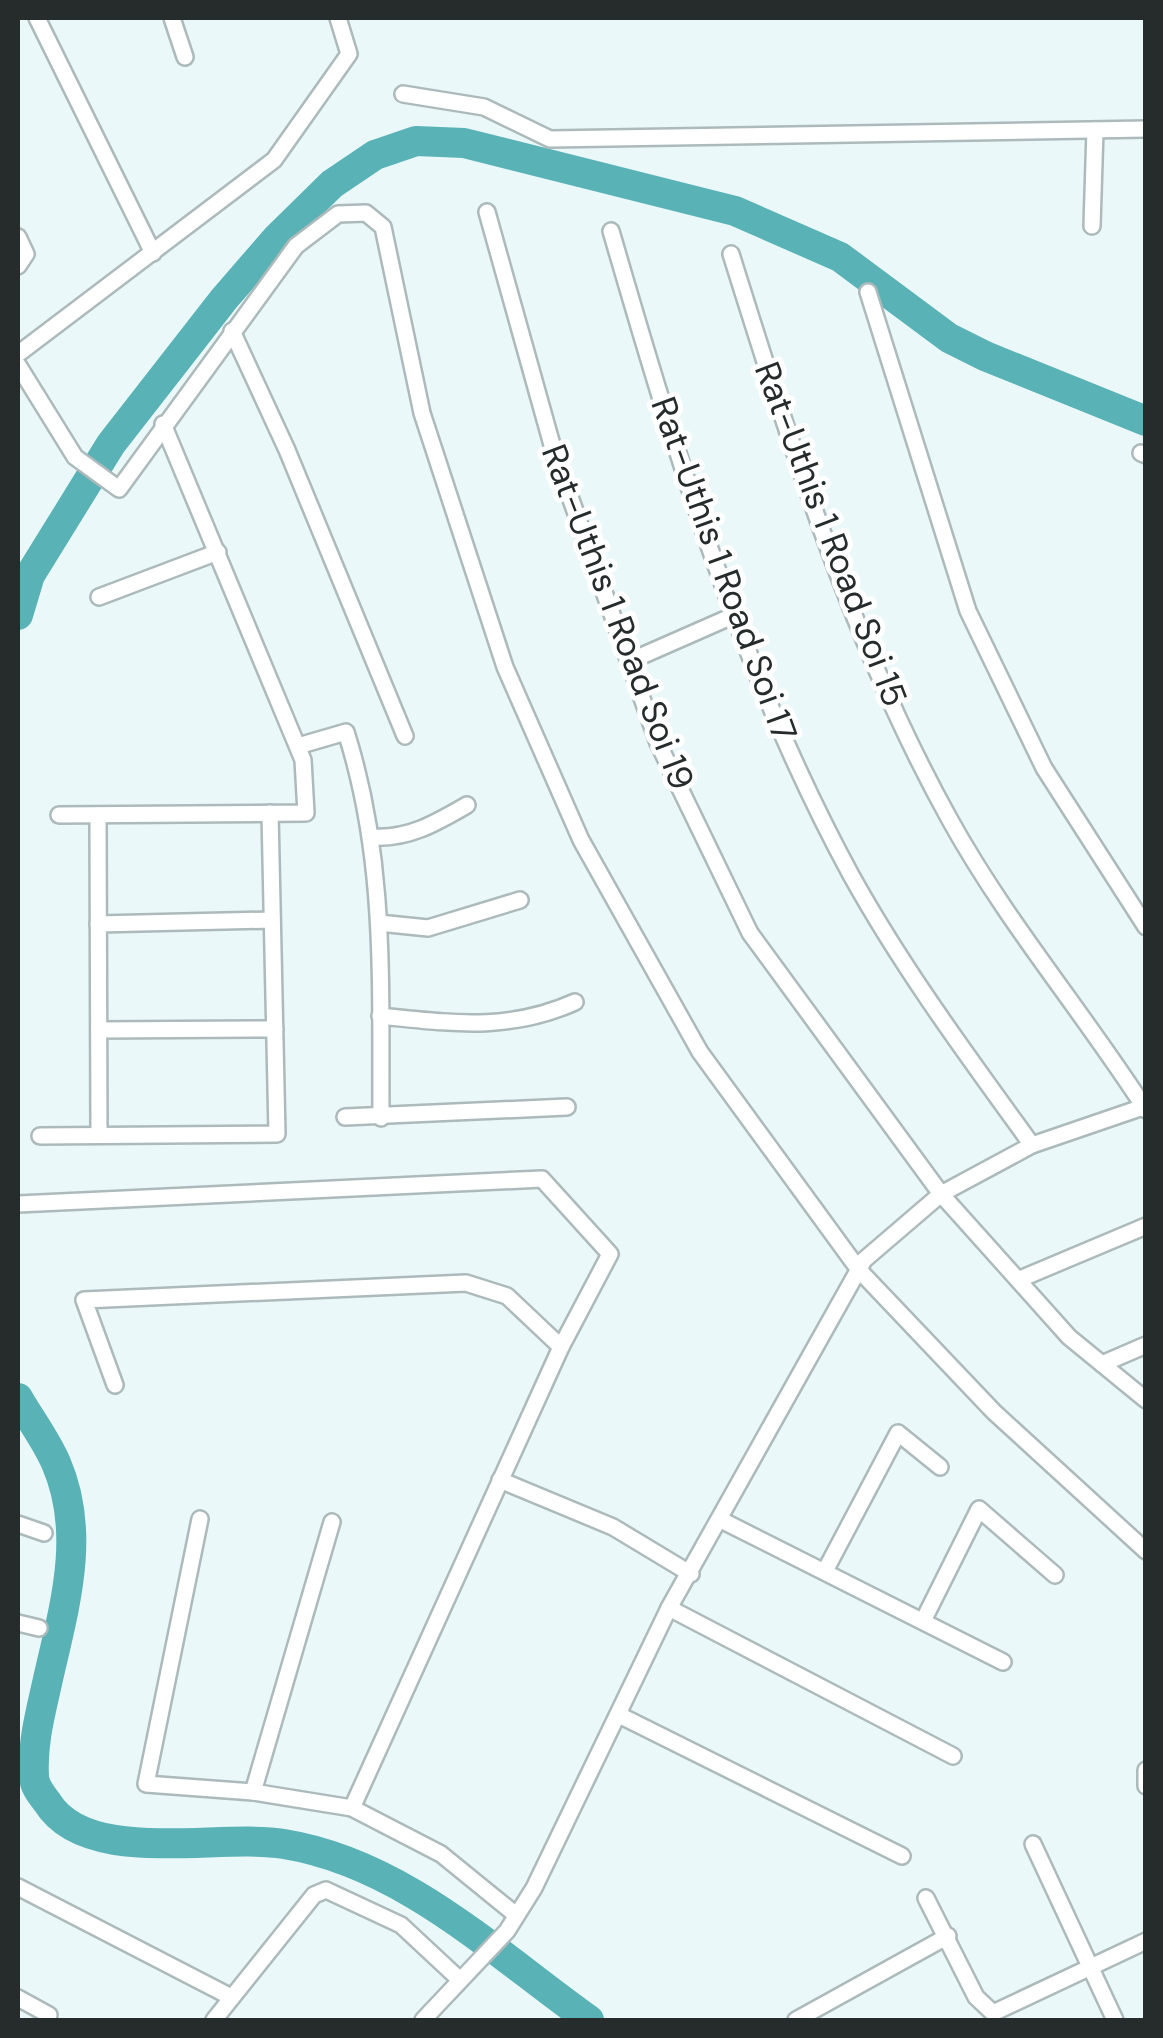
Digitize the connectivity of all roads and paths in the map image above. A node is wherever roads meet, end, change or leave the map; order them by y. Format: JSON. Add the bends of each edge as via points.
{"nodes":[{"id":1,"x":37,"y":18,"type":"edge"},
{"id":2,"x":172,"y":18,"type":"edge"},
{"id":3,"x":338,"y":18,"type":"edge"},
{"id":4,"x":185,"y":57,"type":"dead end"},
{"id":5,"x":403,"y":94,"type":"dead end"},
{"id":6,"x":1146,"y":129,"type":"edge"},
{"id":7,"x":1095,"y":130,"type":"junction"},
{"id":8,"x":487,"y":212,"type":"dead end"},
{"id":9,"x":1092,"y":226,"type":"dead end"},
{"id":10,"x":611,"y":230,"type":"dead end"},
{"id":11,"x":18,"y":237,"type":"edge"},
{"id":12,"x":153,"y":253,"type":"junction"},
{"id":13,"x":731,"y":254,"type":"dead end"},
{"id":14,"x":18,"y":266,"type":"edge"},
{"id":15,"x":868,"y":292,"type":"dead end"},
{"id":16,"x":232,"y":331,"type":"junction"},
{"id":17,"x":18,"y":354,"type":"edge"},
{"id":18,"x":18,"y":365,"type":"edge"},
{"id":19,"x":163,"y":424,"type":"junction"},
{"id":20,"x":218,"y":552,"type":"junction"},
{"id":21,"x":99,"y":597,"type":"dead end"},
{"id":22,"x":737,"y":614,"type":"junction"},
{"id":23,"x":630,"y":660,"type":"junction"},
{"id":24,"x":405,"y":736,"type":"dead end"},
{"id":25,"x":298,"y":746,"type":"junction"},
{"id":26,"x":466,"y":805,"type":"dead end"},
{"id":27,"x":270,"y":814,"type":"junction"},
{"id":28,"x":60,"y":815,"type":"dead end"},
{"id":29,"x":98,"y":815,"type":"junction"},
{"id":30,"x":373,"y":838,"type":"junction"},
{"id":31,"x":520,"y":900,"type":"dead end"},
{"id":32,"x":272,"y":920,"type":"junction"},
{"id":33,"x":379,"y":923,"type":"junction"},
{"id":34,"x":98,"y":924,"type":"junction"},
{"id":35,"x":1146,"y":927,"type":"edge"},
{"id":36,"x":575,"y":1002,"type":"dead end"},
{"id":37,"x":380,"y":1016,"type":"junction"},
{"id":38,"x":99,"y":1030,"type":"junction"},
{"id":39,"x":275,"y":1030,"type":"junction"},
{"id":40,"x":567,"y":1107,"type":"dead end"},
{"id":41,"x":1145,"y":1108,"type":"edge"},
{"id":42,"x":345,"y":1117,"type":"dead end"},
{"id":43,"x":381,"y":1118,"type":"junction"},
{"id":44,"x":99,"y":1135,"type":"junction"},
{"id":45,"x":40,"y":1136,"type":"dead end"},
{"id":46,"x":1032,"y":1145,"type":"junction"},
{"id":47,"x":941,"y":1194,"type":"junction"},
{"id":48,"x":18,"y":1204,"type":"edge"},
{"id":49,"x":1146,"y":1226,"type":"edge"},
{"id":50,"x":859,"y":1270,"type":"junction"},
{"id":51,"x":1020,"y":1280,"type":"junction"},
{"id":52,"x":1146,"y":1346,"type":"edge"},
{"id":53,"x":561,"y":1347,"type":"junction"},
{"id":54,"x":1102,"y":1364,"type":"junction"},
{"id":55,"x":116,"y":1385,"type":"dead end"},
{"id":56,"x":1146,"y":1400,"type":"edge"},
{"id":57,"x":940,"y":1468,"type":"dead end"},
{"id":58,"x":500,"y":1480,"type":"junction"},
{"id":59,"x":200,"y":1519,"type":"dead end"},
{"id":60,"x":720,"y":1520,"type":"junction"},
{"id":61,"x":332,"y":1522,"type":"dead end"},
{"id":62,"x":18,"y":1524,"type":"edge"},
{"id":63,"x":44,"y":1533,"type":"dead end"},
{"id":64,"x":1146,"y":1551,"type":"edge"},
{"id":65,"x":826,"y":1572,"type":"junction"},
{"id":66,"x":691,"y":1574,"type":"junction"},
{"id":67,"x":1055,"y":1575,"type":"dead end"},
{"id":68,"x":670,"y":1608,"type":"junction"},
{"id":69,"x":923,"y":1621,"type":"junction"},
{"id":70,"x":18,"y":1622,"type":"edge"},
{"id":71,"x":38,"y":1628,"type":"dead end"},
{"id":72,"x":1003,"y":1662,"type":"dead end"},
{"id":73,"x":619,"y":1715,"type":"junction"},
{"id":74,"x":953,"y":1756,"type":"dead end"},
{"id":75,"x":1146,"y":1770,"type":"edge"},
{"id":76,"x":1146,"y":1786,"type":"edge"},
{"id":77,"x":252,"y":1792,"type":"junction"},
{"id":78,"x":352,"y":1808,"type":"junction"},
{"id":79,"x":1033,"y":1844,"type":"dead end"},
{"id":80,"x":902,"y":1856,"type":"dead end"},
{"id":81,"x":18,"y":1888,"type":"edge"},
{"id":82,"x":926,"y":1898,"type":"dead end"},
{"id":83,"x":516,"y":1915,"type":"junction"},
{"id":84,"x":948,"y":1936,"type":"junction"},
{"id":85,"x":1146,"y":1941,"type":"edge"},
{"id":86,"x":1090,"y":1968,"type":"junction"},
{"id":87,"x":460,"y":1980,"type":"junction"},
{"id":88,"x":231,"y":1997,"type":"junction"},
{"id":89,"x":18,"y":1998,"type":"edge"},
{"id":90,"x":49,"y":2014,"type":"dead end"},
{"id":91,"x":993,"y":2018,"type":"edge"},
{"id":92,"x":214,"y":2020,"type":"edge"},
{"id":93,"x":425,"y":2020,"type":"edge"},
{"id":94,"x":796,"y":2020,"type":"edge"},
{"id":95,"x":1114,"y":2020,"type":"edge"}],
"edges":[{"from":1,"to":12,"type":"street"},
{"from":2,"to":4,"type":"street"},
{"from":3,"to":12,"type":"street","via":[[349,54],[274,160]]},
{"from":5,"to":7,"type":"street","via":[[484,107],[550,138]]},
{"from":6,"to":7,"type":"street"},
{"from":7,"to":9,"type":"street"},
{"from":8,"to":23,"type":"street","name":"Rat-Uthis 1 Road Soi 19","via":[[554,452]]},
{"from":10,"to":22,"type":"street","name":"Rat-Uthis 1 Road Soi 17","via":[[663,412]]},
{"from":11,"to":14,"type":"street","via":[[26,254]]},
{"from":12,"to":17,"type":"street"},
{"from":13,"to":41,"type":"street","name":"Rat-Uthis 1 Road Soi 15","via":[[885,687],[950,820],[1050,980]]},
{"from":15,"to":35,"type":"street","via":[[968,611],[1044,768]]},
{"from":16,"to":19,"type":"street"},
{"from":16,"to":24,"type":"street"},
{"from":16,"to":50,"type":"street","via":[[296,246],[338,214],[366,213],[383,227],[422,413],[505,667],[581,840],[700,1052]]},
{"from":18,"to":19,"type":"street","via":[[75,456],[119,489]]},
{"from":19,"to":20,"type":"street"},
{"from":20,"to":21,"type":"street"},
{"from":20,"to":25,"type":"street"},
{"from":22,"to":23,"type":"street"},
{"from":22,"to":46,"type":"street","name":"Rat-Uthis 1 Road Soi 17","via":[[765,697],[852,876]]},
{"from":23,"to":47,"type":"street","name":"Rat-Uthis 1 Road Soi 19","via":[[658,743],[750,933]]},
{"from":25,"to":27,"type":"street","via":[[306,813]]},
{"from":25,"to":30,"type":"street","via":[[346,732]]},
{"from":26,"to":30,"type":"street","via":[[428,828]]},
{"from":27,"to":29,"type":"street"},
{"from":27,"to":32,"type":"street"},
{"from":28,"to":29,"type":"street"},
{"from":29,"to":34,"type":"street"},
{"from":30,"to":33,"type":"street"},
{"from":31,"to":33,"type":"street","via":[[428,928]]},
{"from":32,"to":34,"type":"street"},
{"from":32,"to":39,"type":"street"},
{"from":33,"to":37,"type":"street"},
{"from":34,"to":38,"type":"street"},
{"from":36,"to":37,"type":"street","via":[[538,1019],[476,1025]]},
{"from":37,"to":43,"type":"street"},
{"from":38,"to":39,"type":"street"},
{"from":38,"to":44,"type":"street"},
{"from":39,"to":44,"type":"street","via":[[277,1134]]},
{"from":40,"to":43,"type":"street"},
{"from":41,"to":46,"type":"street"},
{"from":42,"to":43,"type":"street"},
{"from":44,"to":45,"type":"street"},
{"from":46,"to":47,"type":"street"},
{"from":47,"to":50,"type":"street"},
{"from":47,"to":51,"type":"street","name":"Rat-Uthis 1 Road Soi 19"},
{"from":48,"to":53,"type":"street","via":[[542,1179],[610,1254]]},
{"from":49,"to":51,"type":"street"},
{"from":50,"to":60,"type":"street"},
{"from":50,"to":64,"type":"street","via":[[994,1412]]},
{"from":51,"to":54,"type":"street","name":"Rat-Uthis 1 Road Soi 19"},
{"from":52,"to":54,"type":"street"},
{"from":53,"to":55,"type":"street","via":[[507,1296],[466,1282],[84,1300]]},
{"from":53,"to":58,"type":"street"},
{"from":54,"to":56,"type":"street","name":"Rat-Uthis 1 Road Soi 19"},
{"from":57,"to":65,"type":"street","via":[[898,1432]]},
{"from":58,"to":66,"type":"street","via":[[613,1527]]},
{"from":58,"to":78,"type":"street"},
{"from":59,"to":77,"type":"street","via":[[146,1784]]},
{"from":60,"to":65,"type":"street"},
{"from":60,"to":66,"type":"street"},
{"from":61,"to":77,"type":"street"},
{"from":62,"to":63,"type":"street"},
{"from":65,"to":69,"type":"street"},
{"from":66,"to":68,"type":"street"},
{"from":67,"to":69,"type":"street","via":[[979,1509]]},
{"from":68,"to":73,"type":"street"},
{"from":68,"to":74,"type":"street"},
{"from":69,"to":72,"type":"street"},
{"from":70,"to":71,"type":"street"},
{"from":73,"to":80,"type":"street"},
{"from":73,"to":83,"type":"street"},
{"from":75,"to":76,"type":"street"},
{"from":77,"to":78,"type":"street"},
{"from":78,"to":83,"type":"street","via":[[441,1854]]},
{"from":79,"to":86,"type":"street"},
{"from":81,"to":88,"type":"street"},
{"from":82,"to":84,"type":"street"},
{"from":83,"to":87,"type":"street"},
{"from":84,"to":91,"type":"street"},
{"from":84,"to":94,"type":"street"},
{"from":85,"to":86,"type":"street"},
{"from":86,"to":91,"type":"street"},
{"from":86,"to":95,"type":"street"},
{"from":87,"to":88,"type":"street","via":[[401,1925],[326,1890],[314,1895]]},
{"from":87,"to":93,"type":"street"},
{"from":88,"to":92,"type":"street"},
{"from":89,"to":90,"type":"street"}]}
